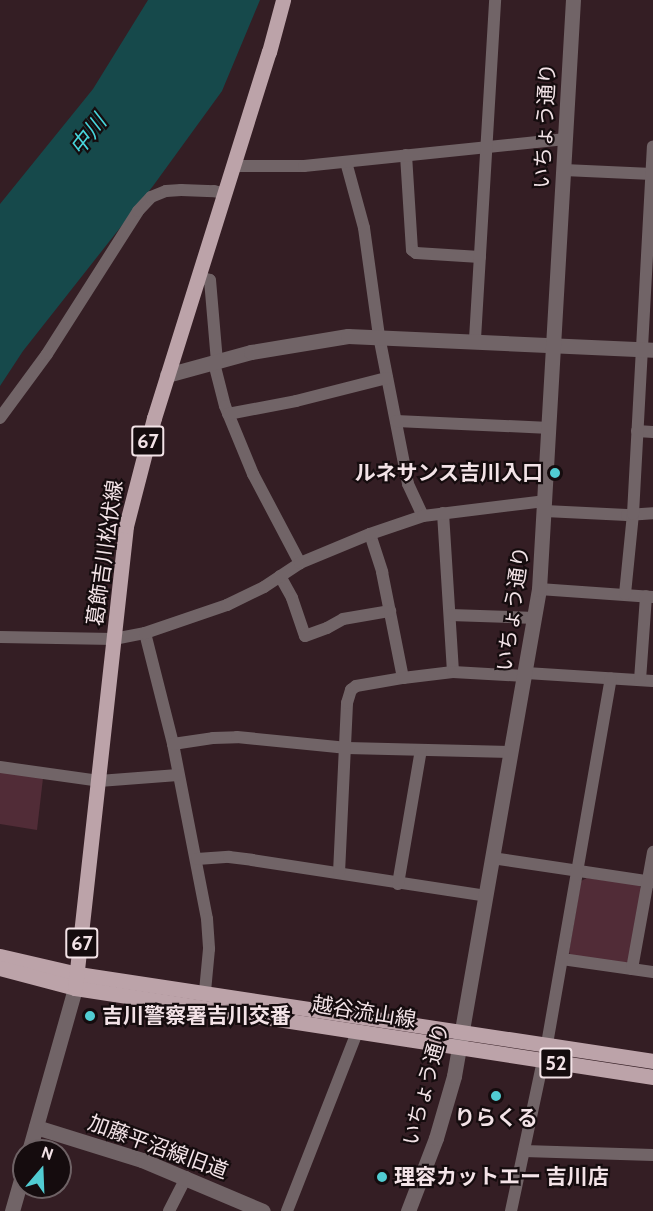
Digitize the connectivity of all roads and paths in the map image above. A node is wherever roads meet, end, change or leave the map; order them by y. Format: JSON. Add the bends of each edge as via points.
{"nodes":[{"id":1,"x":283,"y":0,"type":"edge"},
{"id":2,"x":495,"y":0,"type":"edge"},
{"id":3,"x":573,"y":0,"type":"edge"},
{"id":4,"x":566,"y":138,"type":"junction"},
{"id":5,"x":486,"y":146,"type":"junction"},
{"id":6,"x":653,"y":147,"type":"edge"},
{"id":7,"x":406,"y":155,"type":"junction"},
{"id":8,"x":346,"y":162,"type":"junction"},
{"id":9,"x":233,"y":166,"type":"junction"},
{"id":10,"x":564,"y":170,"type":"junction"},
{"id":11,"x":652,"y":174,"type":"edge"},
{"id":12,"x":225,"y":194,"type":"junction"},
{"id":13,"x":480,"y":257,"type":"junction"},
{"id":14,"x":650,"y":266,"type":"edge"},
{"id":15,"x":198,"y":277,"type":"junction"},
{"id":16,"x":379,"y":336,"type":"junction"},
{"id":17,"x":475,"y":339,"type":"junction"},
{"id":18,"x":554,"y":344,"type":"junction"},
{"id":19,"x":648,"y":349,"type":"edge"},
{"id":20,"x":216,"y":363,"type":"junction"},
{"id":21,"x":167,"y":375,"type":"junction"},
{"id":22,"x":387,"y":378,"type":"junction"},
{"id":23,"x":228,"y":414,"type":"junction"},
{"id":24,"x":0,"y":418,"type":"edge"},
{"id":25,"x":396,"y":421,"type":"junction"},
{"id":26,"x":550,"y":428,"type":"junction"},
{"id":27,"x":638,"y":431,"type":"junction"},
{"id":28,"x":653,"y":432,"type":"edge"},
{"id":29,"x":545,"y":506,"type":"junction"},
{"id":30,"x":443,"y":513,"type":"junction"},
{"id":31,"x":653,"y":513,"type":"edge"},
{"id":32,"x":633,"y":514,"type":"junction"},
{"id":33,"x":423,"y":516,"type":"junction"},
{"id":34,"x":370,"y":534,"type":"junction"},
{"id":35,"x":300,"y":563,"type":"junction"},
{"id":36,"x":280,"y":576,"type":"junction"},
{"id":37,"x":539,"y":589,"type":"junction"},
{"id":38,"x":625,"y":594,"type":"junction"},
{"id":39,"x":649,"y":596,"type":"edge"},
{"id":40,"x":390,"y":611,"type":"junction"},
{"id":41,"x":450,"y":615,"type":"junction"},
{"id":42,"x":535,"y":618,"type":"junction"},
{"id":43,"x":145,"y":633,"type":"junction"},
{"id":44,"x":0,"y":637,"type":"edge"},
{"id":45,"x":114,"y":639,"type":"junction"},
{"id":46,"x":453,"y":672,"type":"junction"},
{"id":47,"x":525,"y":674,"type":"junction"},
{"id":48,"x":404,"y":678,"type":"junction"},
{"id":49,"x":611,"y":679,"type":"junction"},
{"id":50,"x":647,"y":681,"type":"edge"},
{"id":51,"x":173,"y":744,"type":"junction"},
{"id":52,"x":347,"y":748,"type":"junction"},
{"id":53,"x":421,"y":750,"type":"junction"},
{"id":54,"x":511,"y":752,"type":"junction"},
{"id":55,"x":0,"y":767,"type":"edge"},
{"id":56,"x":178,"y":776,"type":"junction"},
{"id":57,"x":99,"y":781,"type":"junction"},
{"id":58,"x":653,"y":852,"type":"edge"},
{"id":59,"x":492,"y":858,"type":"junction"},
{"id":60,"x":197,"y":859,"type":"junction"},
{"id":61,"x":578,"y":871,"type":"junction"},
{"id":62,"x":339,"y":873,"type":"junction"},
{"id":63,"x":650,"y":882,"type":"edge"},
{"id":64,"x":398,"y":884,"type":"junction"},
{"id":65,"x":486,"y":896,"type":"junction"},
{"id":66,"x":0,"y":956,"type":"edge"},
{"id":67,"x":562,"y":959,"type":"junction"},
{"id":68,"x":0,"y":968,"type":"edge"},
{"id":69,"x":632,"y":969,"type":"junction"},
{"id":70,"x":653,"y":972,"type":"edge"},
{"id":71,"x":77,"y":981,"type":"junction"},
{"id":72,"x":204,"y":991,"type":"junction"},
{"id":73,"x":357,"y":1032,"type":"junction"},
{"id":74,"x":463,"y":1032,"type":"junction"},
{"id":75,"x":547,"y":1044,"type":"junction"},
{"id":76,"x":460,"y":1047,"type":"junction"},
{"id":77,"x":543,"y":1061,"type":"junction"},
{"id":78,"x":653,"y":1061,"type":"edge"},
{"id":79,"x":653,"y":1077,"type":"edge"},
{"id":80,"x":36,"y":1127,"type":"junction"},
{"id":81,"x":32,"y":1139,"type":"edge"},
{"id":82,"x":524,"y":1151,"type":"junction"},
{"id":83,"x":653,"y":1155,"type":"edge"},
{"id":84,"x":186,"y":1177,"type":"junction"},
{"id":85,"x":169,"y":1211,"type":"edge"},
{"id":86,"x":263,"y":1211,"type":"edge"},
{"id":87,"x":287,"y":1211,"type":"edge"},
{"id":88,"x":408,"y":1211,"type":"edge"},
{"id":89,"x":511,"y":1211,"type":"edge"}],
"edges":[{"from":1,"to":9,"type":"main road","name":"葛飾吉川松伏線","number":"67"},
{"from":2,"to":5,"type":"street"},
{"from":3,"to":4,"type":"street","name":"いちょう通り"},
{"from":4,"to":5,"type":"street"},
{"from":4,"to":10,"type":"street","name":"いちょう通り"},
{"from":5,"to":7,"type":"street"},
{"from":5,"to":13,"type":"street"},
{"from":6,"to":11,"type":"street"},
{"from":7,"to":8,"type":"street"},
{"from":7,"to":13,"type":"street","via":[[412,250]]},
{"from":8,"to":9,"type":"street","via":[[263,168]]},
{"from":8,"to":16,"type":"street","via":[[364,228]]},
{"from":9,"to":12,"type":"main road","name":"葛飾吉川松伏線","number":"67"},
{"from":10,"to":11,"type":"street"},
{"from":10,"to":18,"type":"street","name":"いちょう通り"},
{"from":11,"to":14,"type":"street"},
{"from":12,"to":15,"type":"main road","name":"葛飾吉川松伏線","number":"67"},
{"from":12,"to":24,"type":"street","via":[[181,190],[151,197]]},
{"from":13,"to":17,"type":"street"},
{"from":14,"to":19,"type":"street"},
{"from":15,"to":20,"type":"street","via":[[210,280]]},
{"from":15,"to":21,"type":"main road","name":"葛飾吉川松伏線","number":"67"},
{"from":16,"to":17,"type":"street"},
{"from":16,"to":20,"type":"street","via":[[313,340]]},
{"from":16,"to":22,"type":"street"},
{"from":17,"to":18,"type":"street"},
{"from":18,"to":19,"type":"street"},
{"from":18,"to":26,"type":"street","name":"いちょう通り"},
{"from":19,"to":27,"type":"street"},
{"from":20,"to":21,"type":"street"},
{"from":20,"to":23,"type":"street"},
{"from":21,"to":45,"type":"main road","name":"葛飾吉川松伏線","number":"67","via":[[126,526]]},
{"from":22,"to":23,"type":"street"},
{"from":22,"to":25,"type":"street"},
{"from":23,"to":35,"type":"street","via":[[253,474]]},
{"from":25,"to":26,"type":"street"},
{"from":25,"to":33,"type":"street","via":[[408,484]]},
{"from":26,"to":29,"type":"street","name":"いちょう通り"},
{"from":27,"to":28,"type":"street"},
{"from":27,"to":32,"type":"street"},
{"from":29,"to":30,"type":"street"},
{"from":29,"to":32,"type":"street"},
{"from":29,"to":37,"type":"street","name":"いちょう通り"},
{"from":30,"to":33,"type":"street"},
{"from":30,"to":41,"type":"street"},
{"from":31,"to":32,"type":"street"},
{"from":32,"to":38,"type":"street"},
{"from":33,"to":34,"type":"street"},
{"from":34,"to":35,"type":"street"},
{"from":34,"to":40,"type":"street"},
{"from":35,"to":36,"type":"street"},
{"from":36,"to":40,"type":"street","via":[[305,636],[343,619]]},
{"from":36,"to":43,"type":"street","via":[[227,605]]},
{"from":37,"to":38,"type":"street"},
{"from":37,"to":42,"type":"street","name":"いちょう通り"},
{"from":38,"to":39,"type":"street"},
{"from":39,"to":50,"type":"street"},
{"from":40,"to":48,"type":"street"},
{"from":41,"to":42,"type":"street"},
{"from":41,"to":46,"type":"street"},
{"from":42,"to":47,"type":"street","name":"いちょう通り"},
{"from":43,"to":45,"type":"street"},
{"from":43,"to":51,"type":"street"},
{"from":44,"to":45,"type":"street"},
{"from":45,"to":57,"type":"main road","name":"葛飾吉川松伏線","number":"67"},
{"from":46,"to":47,"type":"street"},
{"from":46,"to":48,"type":"street"},
{"from":47,"to":49,"type":"street"},
{"from":47,"to":54,"type":"street","name":"いちょう通り"},
{"from":48,"to":52,"type":"street","via":[[351,690],[347,703]]},
{"from":49,"to":50,"type":"street"},
{"from":49,"to":61,"type":"street"},
{"from":51,"to":52,"type":"street","via":[[237,737]]},
{"from":51,"to":56,"type":"street"},
{"from":52,"to":53,"type":"street"},
{"from":52,"to":62,"type":"street"},
{"from":53,"to":54,"type":"street"},
{"from":53,"to":64,"type":"street"},
{"from":54,"to":59,"type":"street","name":"いちょう通り"},
{"from":55,"to":57,"type":"street"},
{"from":56,"to":57,"type":"street"},
{"from":56,"to":60,"type":"street"},
{"from":57,"to":71,"type":"main road","name":"葛飾吉川松伏線","number":"67"},
{"from":58,"to":63,"type":"street"},
{"from":59,"to":61,"type":"street"},
{"from":59,"to":65,"type":"street","name":"いちょう通り"},
{"from":60,"to":62,"type":"street","via":[[229,857]]},
{"from":60,"to":72,"type":"street","via":[[209,949]]},
{"from":61,"to":63,"type":"street"},
{"from":61,"to":67,"type":"street"},
{"from":62,"to":64,"type":"street"},
{"from":63,"to":69,"type":"street"},
{"from":64,"to":65,"type":"street"},
{"from":65,"to":74,"type":"street","name":"いちょう通り"},
{"from":66,"to":71,"type":"main road","name":"越谷流山線","number":"52"},
{"from":67,"to":69,"type":"street"},
{"from":67,"to":75,"type":"street"},
{"from":68,"to":71,"type":"main road","name":"越谷流山線","number":"52"},
{"from":69,"to":70,"type":"street"},
{"from":71,"to":72,"type":"main road","name":"越谷流山線","number":"52"},
{"from":71,"to":73,"type":"main road","name":"越谷流山線","number":"52"},
{"from":71,"to":80,"type":"street"},
{"from":72,"to":74,"type":"main road","name":"越谷流山線","number":"52"},
{"from":73,"to":76,"type":"main road","name":"越谷流山線","number":"52"},
{"from":73,"to":87,"type":"street"},
{"from":74,"to":75,"type":"main road","name":"越谷流山線","number":"52"},
{"from":74,"to":76,"type":"street","name":"いちょう通り"},
{"from":75,"to":78,"type":"main road","name":"越谷流山線","number":"52"},
{"from":76,"to":77,"type":"main road","name":"越谷流山線","number":"52"},
{"from":76,"to":88,"type":"street","name":"いちょう通り","via":[[436,1138]]},
{"from":77,"to":79,"type":"main road","name":"越谷流山線","number":"52"},
{"from":77,"to":82,"type":"street"},
{"from":80,"to":81,"type":"street"},
{"from":80,"to":84,"type":"street","name":"加藤平沼線旧道"},
{"from":82,"to":83,"type":"street"},
{"from":82,"to":89,"type":"street"},
{"from":84,"to":85,"type":"street"},
{"from":84,"to":86,"type":"street","name":"加藤平沼線旧道"}]}
